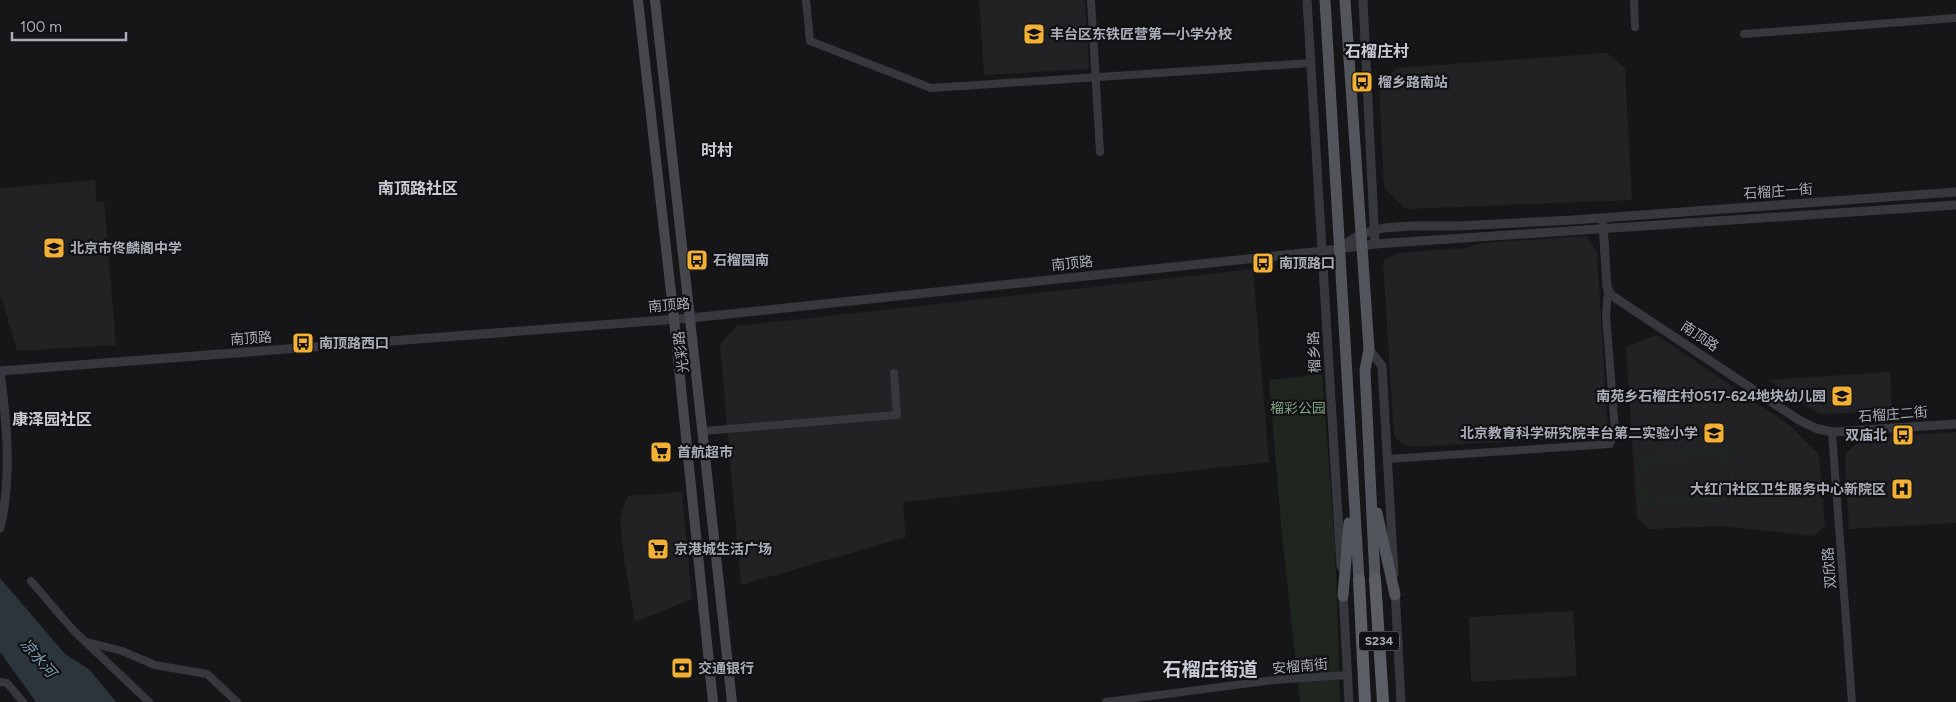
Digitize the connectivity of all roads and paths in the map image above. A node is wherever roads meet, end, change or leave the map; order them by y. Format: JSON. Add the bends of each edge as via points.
{"nodes":[{"id":1,"x":638,"y":0,"type":"edge"},
{"id":2,"x":655,"y":0,"type":"edge"},
{"id":3,"x":806,"y":0,"type":"edge"},
{"id":4,"x":1091,"y":0,"type":"edge"},
{"id":5,"x":1306,"y":0,"type":"edge"},
{"id":6,"x":1325,"y":0,"type":"edge"},
{"id":7,"x":1345,"y":0,"type":"edge"},
{"id":8,"x":1363,"y":0,"type":"edge"},
{"id":9,"x":1634,"y":0,"type":"edge"},
{"id":10,"x":1956,"y":18,"type":"edge"},
{"id":11,"x":1635,"y":27,"type":"dead end"},
{"id":12,"x":1744,"y":34,"type":"dead end"},
{"id":13,"x":1311,"y":62,"type":"junction"},
{"id":14,"x":1096,"y":77,"type":"junction"},
{"id":15,"x":1100,"y":152,"type":"dead end"},
{"id":16,"x":1956,"y":192,"type":"edge"},
{"id":17,"x":1956,"y":205,"type":"edge"},
{"id":18,"x":1602,"y":218,"type":"junction"},
{"id":19,"x":1603,"y":229,"type":"junction"},
{"id":20,"x":1374,"y":230,"type":"junction"},
{"id":21,"x":1361,"y":240,"type":"junction"},
{"id":22,"x":1375,"y":244,"type":"junction"},
{"id":23,"x":1339,"y":248,"type":"junction"},
{"id":24,"x":1323,"y":251,"type":"junction"},
{"id":25,"x":1608,"y":290,"type":"junction"},
{"id":26,"x":691,"y":318,"type":"junction"},
{"id":27,"x":674,"y":319,"type":"junction"},
{"id":28,"x":1369,"y":349,"type":"junction"},
{"id":29,"x":0,"y":371,"type":"edge"},
{"id":30,"x":894,"y":373,"type":"dead end"},
{"id":31,"x":1956,"y":424,"type":"edge"},
{"id":32,"x":704,"y":431,"type":"junction"},
{"id":33,"x":1832,"y":432,"type":"junction"},
{"id":34,"x":1388,"y":459,"type":"junction"},
{"id":35,"x":1370,"y":481,"type":"junction"},
{"id":36,"x":1352,"y":484,"type":"junction"},
{"id":37,"x":0,"y":528,"type":"edge"},
{"id":38,"x":1375,"y":579,"type":"joint"},
{"id":39,"x":1359,"y":580,"type":"joint"},
{"id":40,"x":31,"y":581,"type":"dead end"},
{"id":41,"x":1395,"y":595,"type":"junction"},
{"id":42,"x":1343,"y":596,"type":"junction"},
{"id":43,"x":85,"y":641,"type":"junction"},
{"id":44,"x":1347,"y":675,"type":"junction"},
{"id":45,"x":0,"y":682,"type":"edge"},
{"id":46,"x":23,"y":702,"type":"edge"},
{"id":47,"x":149,"y":702,"type":"edge"},
{"id":48,"x":237,"y":702,"type":"edge"},
{"id":49,"x":713,"y":702,"type":"edge"},
{"id":50,"x":732,"y":702,"type":"edge"},
{"id":51,"x":1106,"y":702,"type":"edge"},
{"id":52,"x":1349,"y":702,"type":"edge"},
{"id":53,"x":1365,"y":702,"type":"edge"},
{"id":54,"x":1383,"y":702,"type":"edge"},
{"id":55,"x":1402,"y":702,"type":"edge"},
{"id":56,"x":1852,"y":702,"type":"edge"}],
"edges":[{"from":1,"to":27,"type":"main road","name":"光彩路"},
{"from":2,"to":26,"type":"main road","name":"光彩路"},
{"from":3,"to":14,"type":"street","via":[[810,40],[931,88]]},
{"from":4,"to":14,"type":"street"},
{"from":5,"to":13,"type":"street","name":"榴乡路"},
{"from":6,"to":23,"type":"main road"},
{"from":7,"to":21,"type":"main road"},
{"from":8,"to":20,"type":"street"},
{"from":9,"to":11,"type":"street"},
{"from":10,"to":12,"type":"street"},
{"from":13,"to":14,"type":"street"},
{"from":13,"to":24,"type":"street","name":"榴乡路"},
{"from":14,"to":15,"type":"street"},
{"from":16,"to":18,"type":"street","name":"石榴庄一街"},
{"from":17,"to":19,"type":"street","name":"石榴庄一街"},
{"from":18,"to":19,"type":"street"},
{"from":18,"to":20,"type":"street","name":"南顶路"},
{"from":19,"to":22,"type":"street","name":"南顶路"},
{"from":19,"to":25,"type":"street"},
{"from":20,"to":21,"type":"street","name":"南顶路"},
{"from":20,"to":22,"type":"street"},
{"from":21,"to":22,"type":"street","name":"南顶路"},
{"from":21,"to":23,"type":"street","name":"南顶路"},
{"from":21,"to":28,"type":"main road"},
{"from":23,"to":24,"type":"street","name":"南顶路"},
{"from":23,"to":36,"type":"main road"},
{"from":24,"to":26,"type":"street","name":"南顶路"},
{"from":24,"to":42,"type":"street","name":"榴乡路"},
{"from":25,"to":33,"type":"street","name":"南顶路","via":[[1799,420]]},
{"from":25,"to":34,"type":"street","via":[[1606,315],[1615,430],[1610,444]]},
{"from":26,"to":27,"type":"street","name":"南顶路"},
{"from":26,"to":32,"type":"main road","name":"光彩路"},
{"from":27,"to":29,"type":"street","name":"南顶路"},
{"from":27,"to":49,"type":"main road","name":"光彩路"},
{"from":28,"to":34,"type":"street","via":[[1382,366]]},
{"from":28,"to":35,"type":"main road","via":[[1364,370]]},
{"from":29,"to":37,"type":"street","via":[[6,456]]},
{"from":30,"to":32,"type":"street","via":[[897,415]]},
{"from":31,"to":33,"type":"street","name":"石榴庄二街"},
{"from":32,"to":50,"type":"main road","name":"光彩路"},
{"from":33,"to":56,"type":"street","name":"双欣路"},
{"from":34,"to":41,"type":"street"},
{"from":35,"to":38,"type":"main road"},
{"from":35,"to":41,"type":"main road"},
{"from":36,"to":39,"type":"main road"},
{"from":36,"to":42,"type":"main road"},
{"from":38,"to":54,"type":"highway","number":"S234"},
{"from":39,"to":53,"type":"highway","number":"S234"},
{"from":40,"to":43,"type":"street"},
{"from":41,"to":55,"type":"street"},
{"from":42,"to":44,"type":"street","name":"榴乡路"},
{"from":43,"to":47,"type":"street"},
{"from":43,"to":48,"type":"street","via":[[122,651],[155,665],[207,674]]},
{"from":44,"to":51,"type":"street","name":"安榴南街","via":[[1274,680]]},
{"from":44,"to":52,"type":"street","name":"榴乡路"},
{"from":45,"to":46,"type":"street","via":[[6,683]]}]}
